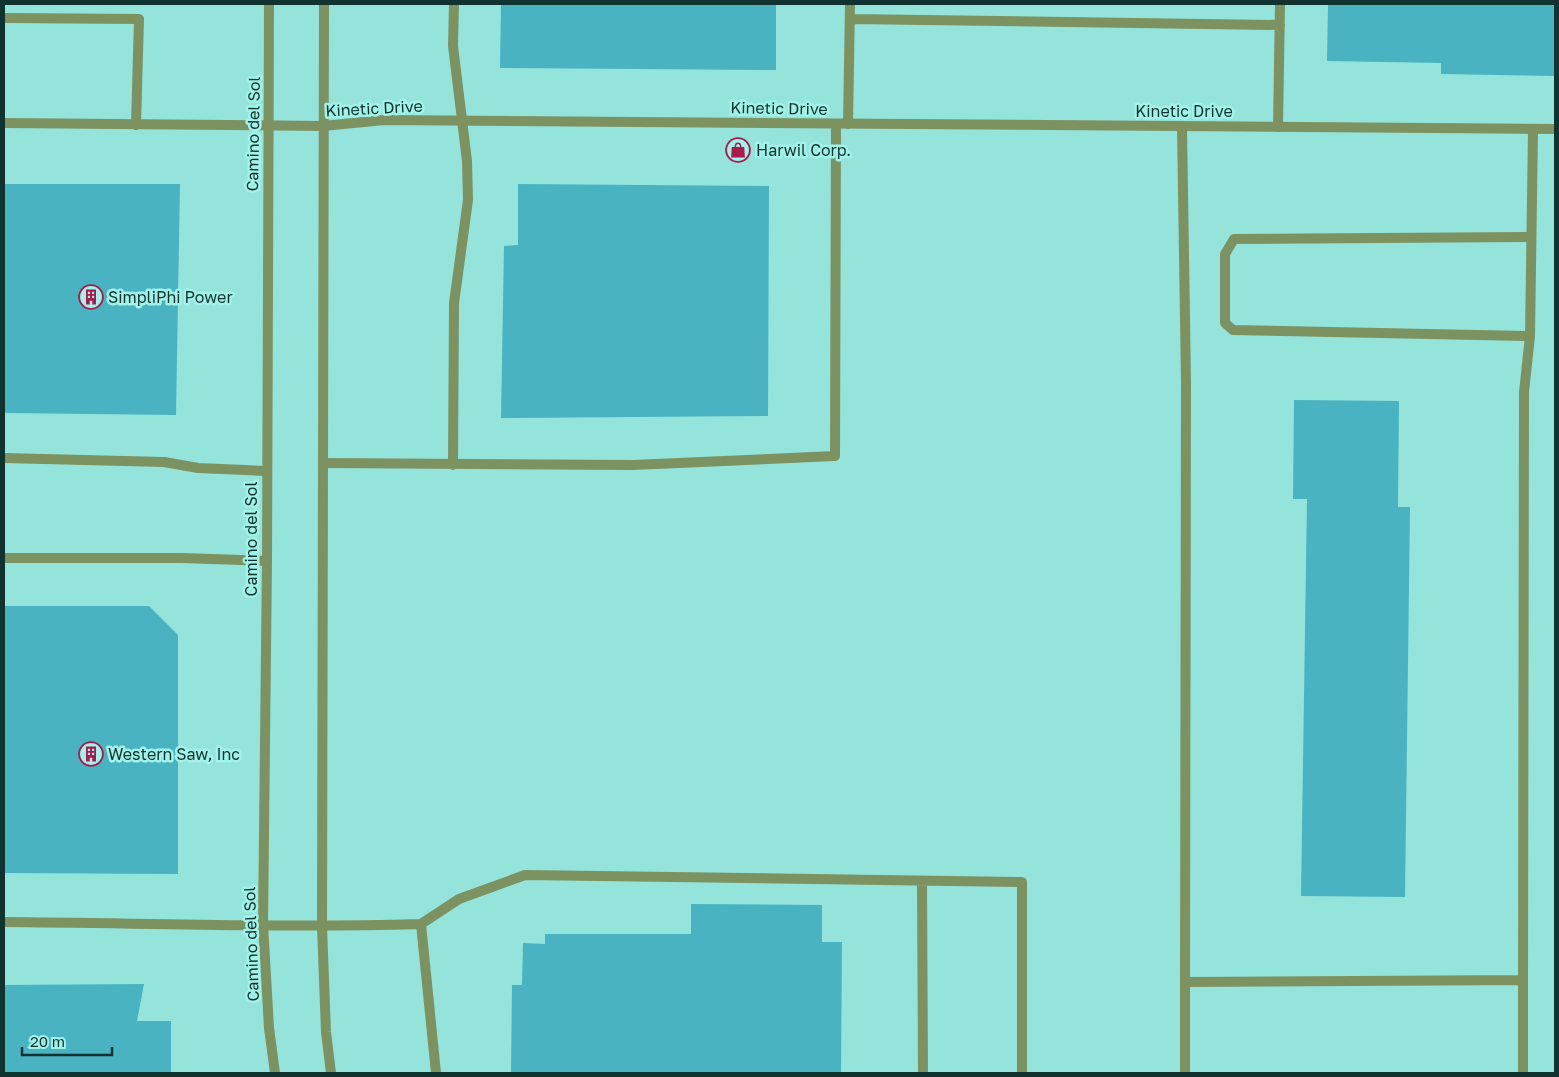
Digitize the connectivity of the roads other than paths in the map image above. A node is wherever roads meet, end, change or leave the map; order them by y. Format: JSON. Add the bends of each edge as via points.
{"nodes":[{"id":1,"x":269,"y":4,"type":"edge"},
{"id":2,"x":324,"y":4,"type":"edge"},
{"id":3,"x":454,"y":4,"type":"edge"},
{"id":4,"x":850,"y":4,"type":"edge"},
{"id":5,"x":1280,"y":4,"type":"edge"},
{"id":6,"x":4,"y":18,"type":"edge"},
{"id":7,"x":850,"y":19,"type":"junction"},
{"id":8,"x":1280,"y":25,"type":"junction"},
{"id":9,"x":462,"y":120,"type":"junction"},
{"id":10,"x":4,"y":123,"type":"edge"},
{"id":11,"x":836,"y":124,"type":"junction"},
{"id":12,"x":848,"y":124,"type":"junction"},
{"id":13,"x":136,"y":125,"type":"junction"},
{"id":14,"x":267,"y":126,"type":"junction"},
{"id":15,"x":323,"y":126,"type":"junction"},
{"id":16,"x":1182,"y":126,"type":"junction"},
{"id":17,"x":1278,"y":127,"type":"junction"},
{"id":18,"x":1533,"y":129,"type":"junction"},
{"id":19,"x":1555,"y":130,"type":"edge"},
{"id":20,"x":1531,"y":237,"type":"junction"},
{"id":21,"x":1530,"y":336,"type":"junction"},
{"id":22,"x":4,"y":458,"type":"edge"},
{"id":23,"x":323,"y":463,"type":"junction"},
{"id":24,"x":453,"y":465,"type":"junction"},
{"id":25,"x":266,"y":471,"type":"junction"},
{"id":26,"x":4,"y":558,"type":"edge"},
{"id":27,"x":267,"y":561,"type":"junction"},
{"id":28,"x":922,"y":881,"type":"junction"},
{"id":29,"x":4,"y":922,"type":"edge"},
{"id":30,"x":263,"y":924,"type":"junction"},
{"id":31,"x":421,"y":924,"type":"junction"},
{"id":32,"x":322,"y":927,"type":"junction"},
{"id":33,"x":1523,"y":980,"type":"junction"},
{"id":34,"x":1186,"y":982,"type":"junction"},
{"id":35,"x":275,"y":1073,"type":"edge"},
{"id":36,"x":332,"y":1073,"type":"edge"},
{"id":37,"x":436,"y":1073,"type":"edge"},
{"id":38,"x":923,"y":1073,"type":"edge"},
{"id":39,"x":1022,"y":1073,"type":"edge"},
{"id":40,"x":1185,"y":1073,"type":"edge"},
{"id":41,"x":1523,"y":1073,"type":"edge"}],
"edges":[{"from":1,"to":14,"type":"street","name":"Camino del Sol"},
{"from":2,"to":15,"type":"street"},
{"from":3,"to":9,"type":"street","via":[[453,46]]},
{"from":4,"to":7,"type":"street"},
{"from":5,"to":8,"type":"street"},
{"from":6,"to":13,"type":"street","via":[[139,20]]},
{"from":7,"to":8,"type":"street"},
{"from":7,"to":12,"type":"street"},
{"from":8,"to":17,"type":"street"},
{"from":9,"to":11,"type":"street","name":"Kinetic Drive"},
{"from":9,"to":15,"type":"street","name":"Kinetic Drive","via":[[384,120]]},
{"from":9,"to":24,"type":"street","via":[[468,200],[454,303]]},
{"from":10,"to":13,"type":"street","name":"Kinetic Drive"},
{"from":11,"to":12,"type":"street","name":"Kinetic Drive"},
{"from":11,"to":24,"type":"street","via":[[835,456],[633,465]]},
{"from":12,"to":16,"type":"street","name":"Kinetic Drive"},
{"from":13,"to":14,"type":"street","name":"Kinetic Drive"},
{"from":14,"to":15,"type":"street","name":"Kinetic Drive"},
{"from":14,"to":25,"type":"street","name":"Camino del Sol"},
{"from":15,"to":23,"type":"street"},
{"from":16,"to":17,"type":"street","name":"Kinetic Drive"},
{"from":16,"to":34,"type":"street","via":[[1186,383]]},
{"from":17,"to":18,"type":"street","name":"Kinetic Drive"},
{"from":18,"to":19,"type":"street","name":"Kinetic Drive"},
{"from":18,"to":20,"type":"street"},
{"from":20,"to":21,"type":"street"},
{"from":20,"to":21,"type":"street","via":[[1234,239],[1225,254],[1225,323],[1233,330]]},
{"from":21,"to":33,"type":"street","via":[[1524,392]]},
{"from":22,"to":25,"type":"street","via":[[164,462],[198,468]]},
{"from":23,"to":24,"type":"street"},
{"from":23,"to":32,"type":"street"},
{"from":25,"to":27,"type":"street","name":"Camino del Sol"},
{"from":26,"to":27,"type":"street"},
{"from":27,"to":30,"type":"street","name":"Camino del Sol"},
{"from":28,"to":31,"type":"street","via":[[525,875],[459,899]]},
{"from":28,"to":38,"type":"street"},
{"from":28,"to":39,"type":"street","via":[[1022,882]]},
{"from":29,"to":30,"type":"street"},
{"from":30,"to":32,"type":"street"},
{"from":30,"to":35,"type":"street","name":"Camino del Sol"},
{"from":31,"to":32,"type":"street"},
{"from":31,"to":37,"type":"street"},
{"from":32,"to":36,"type":"street","via":[[326,1032]]},
{"from":33,"to":34,"type":"street"},
{"from":33,"to":41,"type":"street"},
{"from":34,"to":40,"type":"street"}]}
